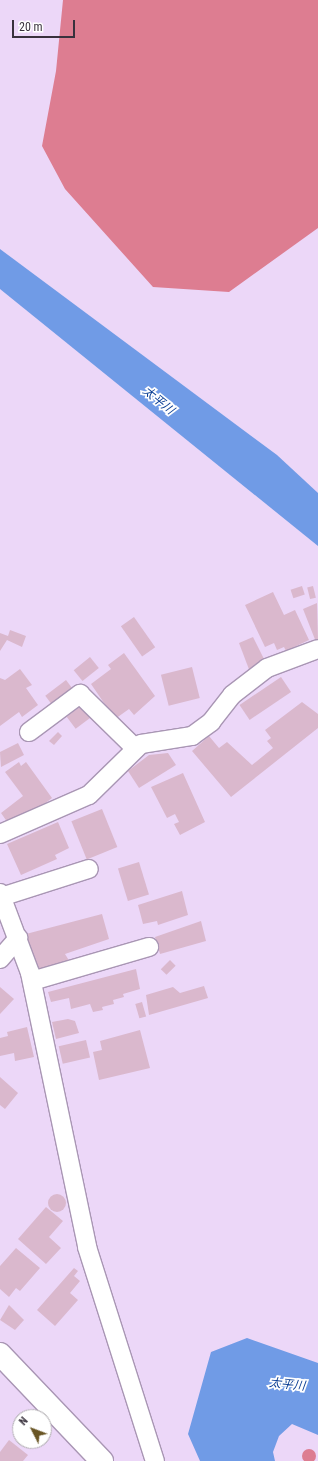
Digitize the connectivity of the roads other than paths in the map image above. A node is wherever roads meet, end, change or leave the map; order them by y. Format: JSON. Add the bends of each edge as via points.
{"nodes":[{"id":1,"x":318,"y":649,"type":"edge"},
{"id":2,"x":29,"y":732,"type":"dead end"},
{"id":3,"x":136,"y":749,"type":"junction"},
{"id":4,"x":0,"y":834,"type":"edge"},
{"id":5,"x":89,"y":869,"type":"dead end"},
{"id":6,"x":1,"y":895,"type":"edge"},
{"id":7,"x":18,"y":938,"type":"junction"},
{"id":8,"x":149,"y":947,"type":"dead end"},
{"id":9,"x":0,"y":959,"type":"edge"},
{"id":10,"x":32,"y":981,"type":"junction"},
{"id":11,"x":0,"y":1354,"type":"edge"},
{"id":12,"x":102,"y":1461,"type":"edge"},
{"id":13,"x":155,"y":1461,"type":"edge"}],
"edges":[{"from":1,"to":3,"type":"street","via":[[267,668],[232,695],[211,722],[192,736],[141,744]]},
{"from":2,"to":3,"type":"street","via":[[80,694]]},
{"from":3,"to":4,"type":"street","via":[[89,794]]},
{"from":5,"to":6,"type":"street"},
{"from":6,"to":7,"type":"street"},
{"from":7,"to":9,"type":"street"},
{"from":7,"to":10,"type":"street"},
{"from":8,"to":10,"type":"street"},
{"from":10,"to":13,"type":"street","via":[[86,1247]]},
{"from":11,"to":12,"type":"main road"}]}
